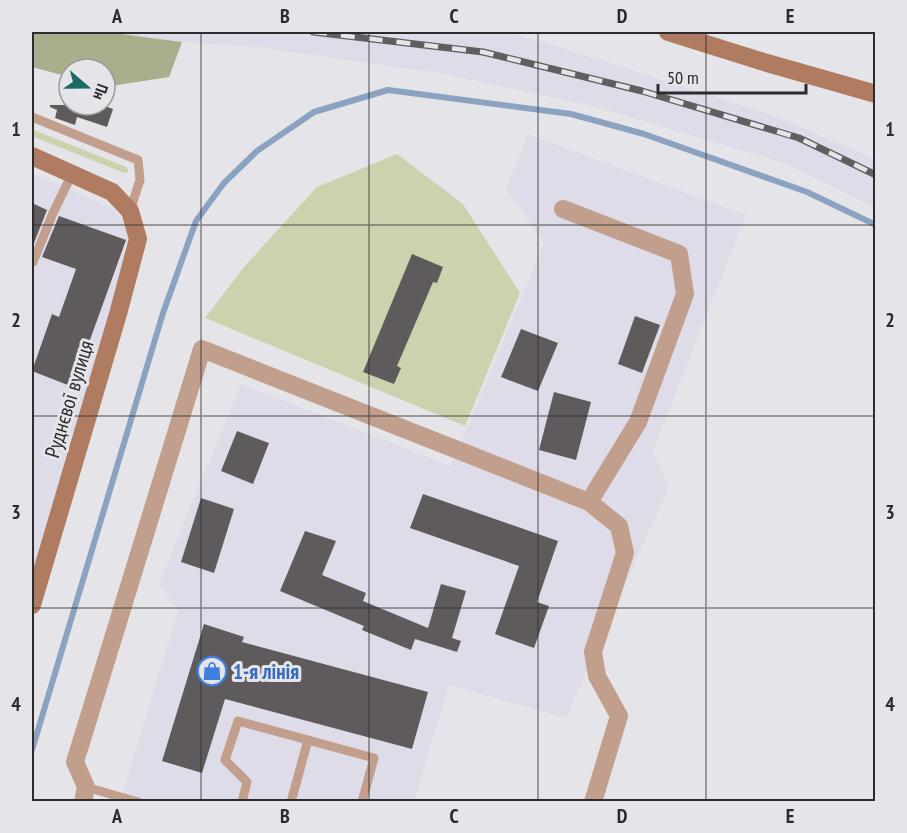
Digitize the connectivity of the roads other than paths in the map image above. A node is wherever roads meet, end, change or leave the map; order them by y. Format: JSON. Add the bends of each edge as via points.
{"nodes":[{"id":1,"x":668,"y":32,"type":"edge"},
{"id":2,"x":876,"y":94,"type":"edge"},
{"id":3,"x":32,"y":117,"type":"edge"},
{"id":4,"x":32,"y":156,"type":"edge"},
{"id":5,"x":72,"y":174,"type":"junction"},
{"id":6,"x":563,"y":210,"type":"dead end"},
{"id":7,"x":130,"y":211,"type":"junction"},
{"id":8,"x":33,"y":262,"type":"dead end"},
{"id":9,"x":590,"y":502,"type":"junction"},
{"id":10,"x":32,"y":605,"type":"edge"},
{"id":11,"x":308,"y":740,"type":"junction"},
{"id":12,"x":85,"y":794,"type":"edge"},
{"id":13,"x":138,"y":801,"type":"edge"},
{"id":14,"x":242,"y":801,"type":"edge"},
{"id":15,"x":291,"y":801,"type":"edge"},
{"id":16,"x":362,"y":801,"type":"edge"},
{"id":17,"x":593,"y":801,"type":"edge"}],
"edges":[{"from":1,"to":2,"type":"street"},
{"from":3,"to":7,"type":"lane","via":[[138,160],[140,180]]},
{"from":4,"to":5,"type":"street"},
{"from":5,"to":7,"type":"street","via":[[112,192]]},
{"from":5,"to":8,"type":"lane"},
{"from":6,"to":9,"type":"street","via":[[678,254],[685,294],[638,422]]},
{"from":7,"to":10,"type":"street","name":"Руднєвої вулиця","via":[[138,239]]},
{"from":9,"to":12,"type":"street","via":[[202,349],[75,762]]},
{"from":9,"to":17,"type":"street","via":[[619,526],[625,553],[593,652],[597,676],[619,717]]},
{"from":11,"to":14,"type":"lane","via":[[238,721],[225,760],[247,782]]},
{"from":11,"to":15,"type":"lane"},
{"from":11,"to":16,"type":"lane","via":[[374,758]]},
{"from":12,"to":13,"type":"lane"}]}
